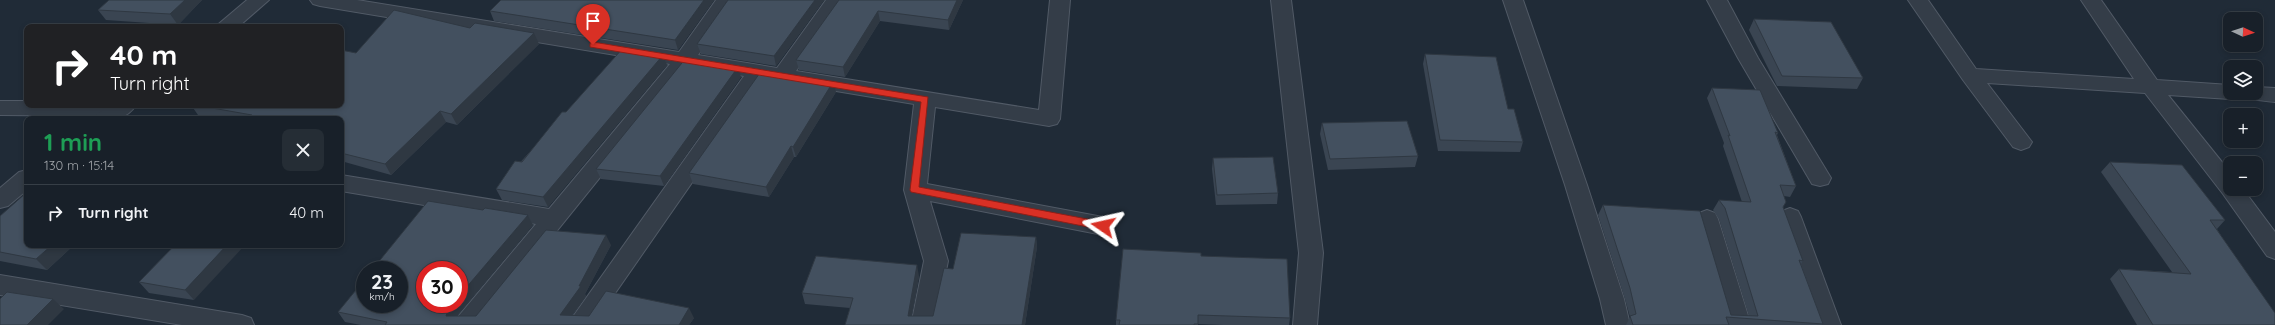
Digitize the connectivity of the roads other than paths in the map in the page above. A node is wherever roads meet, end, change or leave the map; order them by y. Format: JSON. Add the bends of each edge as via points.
{"nodes":[{"id":1,"x":259,"y":0,"type":"edge"},
{"id":2,"x":320,"y":0,"type":"edge"},
{"id":3,"x":726,"y":0,"type":"edge"},
{"id":4,"x":836,"y":0,"type":"edge"},
{"id":5,"x":1060,"y":0,"type":"edge"},
{"id":6,"x":1281,"y":0,"type":"edge"},
{"id":7,"x":1513,"y":0,"type":"edge"},
{"id":8,"x":1717,"y":0,"type":"edge"},
{"id":9,"x":1918,"y":0,"type":"edge"},
{"id":10,"x":2091,"y":0,"type":"edge"},
{"id":11,"x":229,"y":24,"type":"edge"},
{"id":12,"x":684,"y":60,"type":"junction"},
{"id":13,"x":758,"y":72,"type":"junction"},
{"id":14,"x":1970,"y":75,"type":"junction"},
{"id":15,"x":782,"y":76,"type":"junction"},
{"id":16,"x":2150,"y":86,"type":"junction"},
{"id":17,"x":2223,"y":91,"type":"edge"},
{"id":18,"x":2263,"y":94,"type":"edge"},
{"id":19,"x":2275,"y":95,"type":"edge"},
{"id":20,"x":925,"y":99,"type":"junction"},
{"id":21,"x":0,"y":108,"type":"edge"},
{"id":22,"x":116,"y":111,"type":"edge"},
{"id":23,"x":2021,"y":142,"type":"dead end"},
{"id":24,"x":1820,"y":178,"type":"dead end"},
{"id":25,"x":2223,"y":179,"type":"edge"},
{"id":26,"x":344,"y":183,"type":"edge"},
{"id":27,"x":914,"y":190,"type":"junction"},
{"id":28,"x":2236,"y":196,"type":"edge"},
{"id":29,"x":1790,"y":217,"type":"dead end"},
{"id":30,"x":554,"y":218,"type":"junction"},
{"id":31,"x":1707,"y":219,"type":"dead end"},
{"id":32,"x":1103,"y":226,"type":"dead end"},
{"id":33,"x":2275,"y":250,"type":"edge"},
{"id":34,"x":0,"y":285,"type":"edge"},
{"id":35,"x":242,"y":325,"type":"edge"},
{"id":36,"x":466,"y":325,"type":"edge"},
{"id":37,"x":580,"y":325,"type":"edge"},
{"id":38,"x":923,"y":325,"type":"edge"},
{"id":39,"x":1305,"y":325,"type":"edge"},
{"id":40,"x":1618,"y":325,"type":"edge"},
{"id":41,"x":1739,"y":325,"type":"edge"},
{"id":42,"x":1829,"y":325,"type":"edge"}],
"edges":[{"from":1,"to":11,"type":"street"},
{"from":2,"to":12,"type":"street"},
{"from":3,"to":12,"type":"street"},
{"from":4,"to":15,"type":"street"},
{"from":5,"to":20,"type":"street","via":[[1049,119]]},
{"from":6,"to":39,"type":"street","via":[[1311,253]]},
{"from":7,"to":40,"type":"street","via":[[1576,186]]},
{"from":8,"to":24,"type":"street","via":[[1748,58]]},
{"from":9,"to":14,"type":"street"},
{"from":10,"to":16,"type":"street"},
{"from":12,"to":13,"type":"street"},
{"from":12,"to":30,"type":"street"},
{"from":13,"to":15,"type":"street"},
{"from":13,"to":37,"type":"street"},
{"from":14,"to":16,"type":"street"},
{"from":14,"to":23,"type":"street"},
{"from":15,"to":20,"type":"street"},
{"from":16,"to":17,"type":"street"},
{"from":16,"to":25,"type":"street"},
{"from":18,"to":19,"type":"street"},
{"from":20,"to":27,"type":"street"},
{"from":21,"to":22,"type":"street"},
{"from":26,"to":30,"type":"street"},
{"from":27,"to":32,"type":"street"},
{"from":27,"to":38,"type":"street","via":[[936,261]]},
{"from":28,"to":33,"type":"street"},
{"from":29,"to":42,"type":"street"},
{"from":30,"to":36,"type":"street"},
{"from":31,"to":41,"type":"street"},
{"from":34,"to":35,"type":"street"}]}
